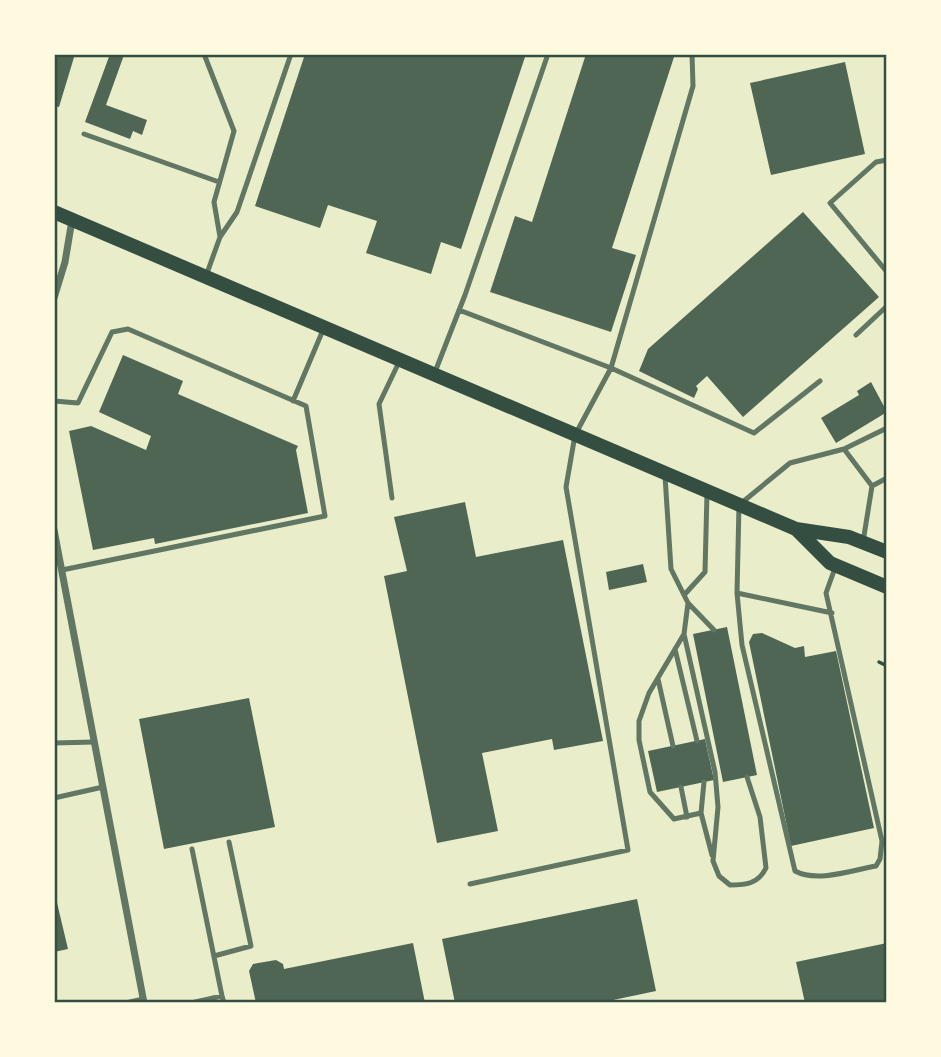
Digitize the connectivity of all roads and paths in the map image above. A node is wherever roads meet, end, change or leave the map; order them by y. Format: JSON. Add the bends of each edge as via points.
{"nodes":[{"id":1,"x":204,"y":54,"type":"edge"},
{"id":2,"x":291,"y":54,"type":"edge"},
{"id":3,"x":548,"y":54,"type":"edge"},
{"id":4,"x":692,"y":54,"type":"edge"},
{"id":5,"x":84,"y":134,"type":"dead end"},
{"id":6,"x":887,"y":160,"type":"edge"},
{"id":7,"x":219,"y":182,"type":"junction"},
{"id":8,"x":54,"y":212,"type":"edge"},
{"id":9,"x":72,"y":220,"type":"junction"},
{"id":10,"x":220,"y":237,"type":"junction"},
{"id":11,"x":887,"y":272,"type":"edge"},
{"id":12,"x":206,"y":276,"type":"junction"},
{"id":13,"x":54,"y":298,"type":"edge"},
{"id":14,"x":887,"y":306,"type":"edge"},
{"id":15,"x":459,"y":310,"type":"junction"},
{"id":16,"x":324,"y":327,"type":"junction"},
{"id":17,"x":856,"y":335,"type":"dead end"},
{"id":18,"x":400,"y":360,"type":"junction"},
{"id":19,"x":611,"y":368,"type":"junction"},
{"id":20,"x":434,"y":375,"type":"junction"},
{"id":21,"x":820,"y":381,"type":"dead end"},
{"id":22,"x":54,"y":401,"type":"edge"},
{"id":23,"x":293,"y":401,"type":"junction"},
{"id":24,"x":887,"y":428,"type":"edge"},
{"id":25,"x":575,"y":435,"type":"junction"},
{"id":26,"x":844,"y":449,"type":"junction"},
{"id":27,"x":665,"y":473,"type":"junction"},
{"id":28,"x":887,"y":478,"type":"edge"},
{"id":29,"x":873,"y":486,"type":"junction"},
{"id":30,"x":707,"y":491,"type":"junction"},
{"id":31,"x":392,"y":498,"type":"dead end"},
{"id":32,"x":739,"y":505,"type":"junction"},
{"id":33,"x":796,"y":529,"type":"junction"},
{"id":34,"x":54,"y":530,"type":"edge"},
{"id":35,"x":863,"y":542,"type":"junction"},
{"id":36,"x":887,"y":552,"type":"edge"},
{"id":37,"x":836,"y":565,"type":"junction"},
{"id":38,"x":62,"y":569,"type":"junction"},
{"id":39,"x":887,"y":587,"type":"edge"},
{"id":40,"x":737,"y":593,"type":"junction"},
{"id":41,"x":685,"y":594,"type":"junction"},
{"id":42,"x":688,"y":603,"type":"junction"},
{"id":43,"x":832,"y":613,"type":"junction"},
{"id":44,"x":714,"y":630,"type":"dead end"},
{"id":45,"x":684,"y":634,"type":"junction"},
{"id":46,"x":675,"y":649,"type":"junction"},
{"id":47,"x":879,"y":662,"type":"dead end"},
{"id":48,"x":887,"y":666,"type":"edge"},
{"id":49,"x":657,"y":679,"type":"junction"},
{"id":50,"x":696,"y":741,"type":"dead end"},
{"id":51,"x":94,"y":742,"type":"junction"},
{"id":52,"x":54,"y":743,"type":"edge"},
{"id":53,"x":673,"y":746,"type":"dead end"},
{"id":54,"x":747,"y":777,"type":"dead end"},
{"id":55,"x":704,"y":782,"type":"dead end"},
{"id":56,"x":103,"y":787,"type":"junction"},
{"id":57,"x":681,"y":787,"type":"dead end"},
{"id":58,"x":54,"y":798,"type":"edge"},
{"id":59,"x":701,"y":813,"type":"junction"},
{"id":60,"x":687,"y":817,"type":"junction"},
{"id":61,"x":229,"y":842,"type":"dead end"},
{"id":62,"x":192,"y":849,"type":"dead end"},
{"id":63,"x":713,"y":861,"type":"junction"},
{"id":64,"x":470,"y":884,"type":"dead end"},
{"id":65,"x":214,"y":956,"type":"junction"},
{"id":66,"x":223,"y":999,"type":"edge"},
{"id":67,"x":144,"y":1001,"type":"edge"},
{"id":68,"x":126,"y":1003,"type":"edge"},
{"id":69,"x":191,"y":1003,"type":"edge"}],
"edges":[{"from":1,"to":7,"type":"lane","via":[[233,131]]},
{"from":2,"to":10,"type":"lane","via":[[237,212]]},
{"from":3,"to":15,"type":"lane"},
{"from":4,"to":19,"type":"lane","via":[[693,86]]},
{"from":5,"to":7,"type":"lane"},
{"from":6,"to":11,"type":"lane","via":[[876,162],[830,202]]},
{"from":7,"to":10,"type":"lane","via":[[214,202]]},
{"from":8,"to":9,"type":"main road"},
{"from":9,"to":12,"type":"main road"},
{"from":9,"to":13,"type":"street"},
{"from":10,"to":12,"type":"lane"},
{"from":12,"to":16,"type":"main road"},
{"from":14,"to":17,"type":"lane"},
{"from":15,"to":19,"type":"lane"},
{"from":15,"to":20,"type":"lane"},
{"from":16,"to":18,"type":"main road"},
{"from":16,"to":23,"type":"lane"},
{"from":18,"to":20,"type":"main road"},
{"from":18,"to":31,"type":"lane","via":[[379,404]]},
{"from":19,"to":21,"type":"lane","via":[[754,433]]},
{"from":19,"to":25,"type":"lane"},
{"from":20,"to":25,"type":"main road"},
{"from":22,"to":23,"type":"lane","via":[[78,403],[112,332],[128,329]]},
{"from":23,"to":38,"type":"lane","via":[[306,407],[326,516]]},
{"from":24,"to":26,"type":"lane"},
{"from":25,"to":27,"type":"main road"},
{"from":25,"to":64,"type":"lane","via":[[566,487],[628,850]]},
{"from":26,"to":29,"type":"lane"},
{"from":26,"to":32,"type":"lane","via":[[790,463]]},
{"from":27,"to":30,"type":"main road"},
{"from":27,"to":41,"type":"lane","via":[[671,569]]},
{"from":28,"to":29,"type":"lane"},
{"from":29,"to":35,"type":"lane"},
{"from":30,"to":32,"type":"main road"},
{"from":30,"to":41,"type":"lane","via":[[705,572]]},
{"from":32,"to":33,"type":"main road"},
{"from":32,"to":40,"type":"lane"},
{"from":33,"to":35,"type":"main road"},
{"from":33,"to":37,"type":"main road"},
{"from":34,"to":38,"type":"street"},
{"from":35,"to":36,"type":"main road"},
{"from":37,"to":39,"type":"main road"},
{"from":37,"to":43,"type":"lane","via":[[826,593]]},
{"from":38,"to":51,"type":"street"},
{"from":40,"to":43,"type":"lane"},
{"from":40,"to":43,"type":"lane","via":[[742,645],[795,871],[803,875],[876,866],[882,841]]},
{"from":41,"to":42,"type":"lane"},
{"from":42,"to":44,"type":"lane"},
{"from":42,"to":45,"type":"lane"},
{"from":45,"to":46,"type":"lane"},
{"from":45,"to":63,"type":"lane","via":[[715,772],[718,807]]},
{"from":46,"to":49,"type":"lane"},
{"from":46,"to":50,"type":"lane"},
{"from":47,"to":48,"type":"path"},
{"from":49,"to":53,"type":"lane"},
{"from":49,"to":60,"type":"lane","via":[[639,721],[650,792],[674,819]]},
{"from":51,"to":52,"type":"lane"},
{"from":51,"to":56,"type":"street"},
{"from":54,"to":63,"type":"lane","via":[[760,817],[766,868],[754,883],[730,885],[719,876]]},
{"from":55,"to":59,"type":"lane"},
{"from":56,"to":58,"type":"lane"},
{"from":56,"to":67,"type":"street"},
{"from":57,"to":60,"type":"lane"},
{"from":59,"to":60,"type":"lane"},
{"from":59,"to":63,"type":"lane"},
{"from":61,"to":65,"type":"lane","via":[[251,946]]},
{"from":62,"to":65,"type":"lane"},
{"from":65,"to":66,"type":"lane"},
{"from":66,"to":69,"type":"lane"},
{"from":67,"to":68,"type":"lane"}]}
